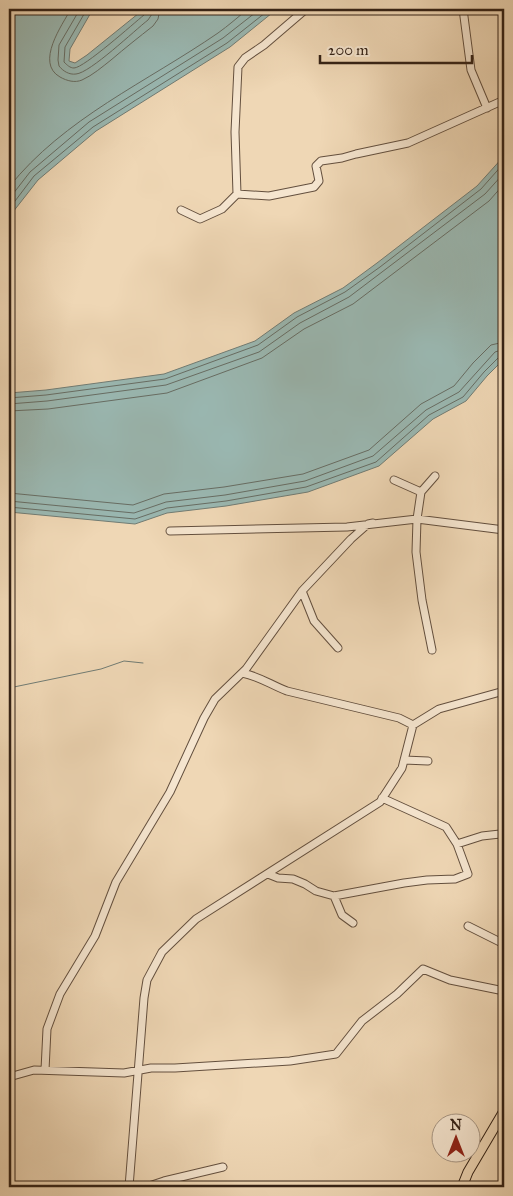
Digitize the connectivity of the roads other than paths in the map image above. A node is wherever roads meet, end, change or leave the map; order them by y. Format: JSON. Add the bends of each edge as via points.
{"nodes":[{"id":1,"x":306,"y":9,"type":"edge"},
{"id":2,"x":463,"y":9,"type":"edge"},
{"id":3,"x":504,"y":100,"type":"edge"},
{"id":4,"x":487,"y":108,"type":"junction"},
{"id":5,"x":237,"y":194,"type":"junction"},
{"id":6,"x":181,"y":210,"type":"dead end"},
{"id":7,"x":435,"y":476,"type":"dead end"},
{"id":8,"x":394,"y":480,"type":"dead end"},
{"id":9,"x":420,"y":492,"type":"junction"},
{"id":10,"x":417,"y":519,"type":"junction"},
{"id":11,"x":373,"y":522,"type":"junction"},
{"id":12,"x":504,"y":530,"type":"edge"},
{"id":13,"x":170,"y":531,"type":"dead end"},
{"id":14,"x":302,"y":591,"type":"junction"},
{"id":15,"x":338,"y":648,"type":"dead end"},
{"id":16,"x":432,"y":650,"type":"dead end"},
{"id":17,"x":242,"y":673,"type":"junction"},
{"id":18,"x":504,"y":690,"type":"edge"},
{"id":19,"x":413,"y":725,"type":"junction"},
{"id":20,"x":404,"y":760,"type":"junction"},
{"id":21,"x":428,"y":761,"type":"dead end"},
{"id":22,"x":382,"y":798,"type":"junction"},
{"id":23,"x":500,"y":834,"type":"dead end"},
{"id":24,"x":457,"y":844,"type":"junction"},
{"id":25,"x":268,"y":874,"type":"junction"},
{"id":26,"x":334,"y":896,"type":"junction"},
{"id":27,"x":353,"y":923,"type":"dead end"},
{"id":28,"x":468,"y":926,"type":"dead end"},
{"id":29,"x":504,"y":944,"type":"edge"},
{"id":30,"x":504,"y":991,"type":"edge"},
{"id":31,"x":44,"y":1070,"type":"junction"},
{"id":32,"x":138,"y":1070,"type":"junction"},
{"id":33,"x":9,"y":1077,"type":"edge"},
{"id":34,"x":504,"y":1111,"type":"edge"},
{"id":35,"x":223,"y":1167,"type":"dead end"},
{"id":36,"x":129,"y":1187,"type":"edge"},
{"id":37,"x":146,"y":1187,"type":"edge"},
{"id":38,"x":462,"y":1187,"type":"edge"}],
"edges":[{"from":1,"to":5,"type":"street","via":[[238,67]]},
{"from":2,"to":4,"type":"street","via":[[471,70]]},
{"from":3,"to":4,"type":"street"},
{"from":4,"to":5,"type":"street","via":[[408,143],[321,161],[316,166],[319,181],[314,187],[269,196]]},
{"from":5,"to":6,"type":"street","via":[[222,209],[200,218]]},
{"from":7,"to":9,"type":"street"},
{"from":8,"to":9,"type":"street"},
{"from":9,"to":10,"type":"street"},
{"from":10,"to":11,"type":"street"},
{"from":10,"to":12,"type":"street"},
{"from":10,"to":16,"type":"street","via":[[416,552]]},
{"from":11,"to":13,"type":"street","via":[[346,527]]},
{"from":11,"to":14,"type":"street","via":[[351,539]]},
{"from":14,"to":15,"type":"street","via":[[314,621]]},
{"from":14,"to":17,"type":"street"},
{"from":17,"to":19,"type":"street","via":[[257,676],[287,691],[398,718]]},
{"from":17,"to":31,"type":"street","via":[[215,699],[170,792],[116,882],[95,936],[60,994],[47,1029]]},
{"from":18,"to":19,"type":"street","via":[[439,709]]},
{"from":19,"to":20,"type":"street"},
{"from":20,"to":21,"type":"street"},
{"from":20,"to":22,"type":"street"},
{"from":22,"to":24,"type":"street","via":[[446,828]]},
{"from":22,"to":25,"type":"street"},
{"from":23,"to":24,"type":"street"},
{"from":24,"to":26,"type":"street","via":[[468,874],[455,879],[404,883]]},
{"from":25,"to":26,"type":"street","via":[[293,879]]},
{"from":25,"to":32,"type":"street","via":[[196,919],[162,952],[147,980]]},
{"from":26,"to":27,"type":"street","via":[[342,915]]},
{"from":28,"to":29,"type":"street"},
{"from":30,"to":32,"type":"street","via":[[450,980],[423,969],[362,1021],[336,1054],[290,1061]]},
{"from":31,"to":32,"type":"street","via":[[124,1073]]},
{"from":31,"to":33,"type":"street"},
{"from":32,"to":36,"type":"street"},
{"from":34,"to":38,"type":"main road"},
{"from":35,"to":37,"type":"street"}]}
